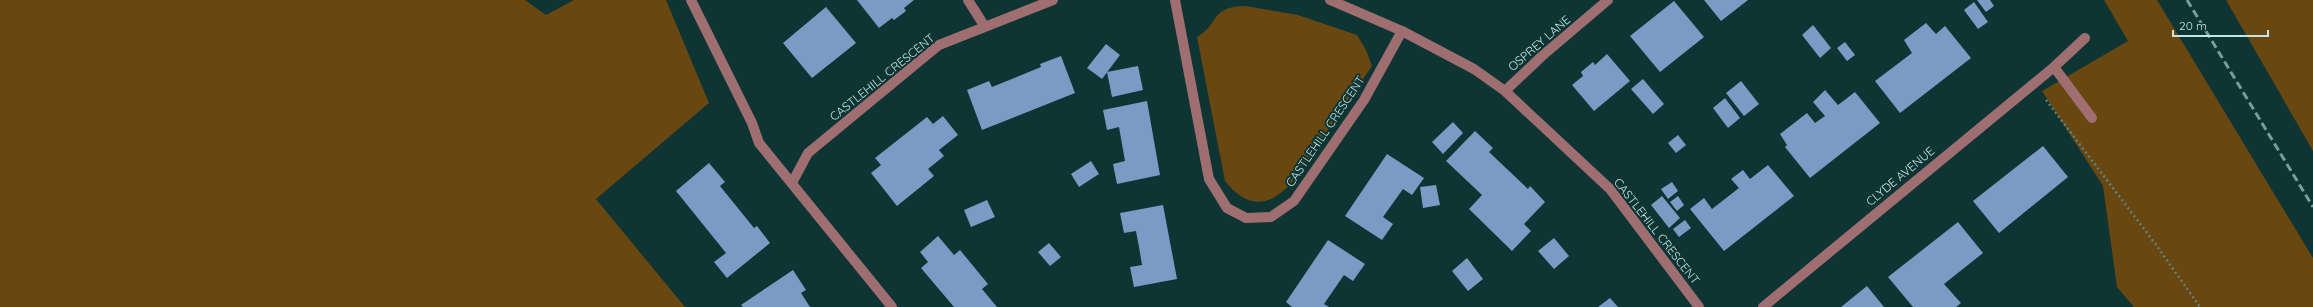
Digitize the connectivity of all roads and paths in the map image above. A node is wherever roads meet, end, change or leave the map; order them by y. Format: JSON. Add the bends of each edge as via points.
{"nodes":[{"id":1,"x":691,"y":0,"type":"edge"},
{"id":2,"x":968,"y":0,"type":"edge"},
{"id":3,"x":1053,"y":0,"type":"edge"},
{"id":4,"x":1175,"y":0,"type":"edge"},
{"id":5,"x":1330,"y":0,"type":"edge"},
{"id":6,"x":1608,"y":0,"type":"edge"},
{"id":7,"x":985,"y":27,"type":"junction"},
{"id":8,"x":1402,"y":30,"type":"junction"},
{"id":9,"x":2085,"y":38,"type":"dead end"},
{"id":10,"x":2054,"y":67,"type":"junction"},
{"id":11,"x":2033,"y":82,"type":"junction"},
{"id":12,"x":1505,"y":91,"type":"junction"},
{"id":13,"x":2092,"y":118,"type":"dead end"},
{"id":14,"x":792,"y":183,"type":"junction"},
{"id":15,"x":892,"y":307,"type":"edge"},
{"id":16,"x":1699,"y":307,"type":"edge"},
{"id":17,"x":1763,"y":307,"type":"edge"},
{"id":18,"x":2200,"y":307,"type":"edge"}],
"edges":[{"from":1,"to":14,"type":"street","via":[[752,123],[759,143]]},
{"from":2,"to":7,"type":"street"},
{"from":3,"to":7,"type":"street","name":"CASTLEHILL CRESCENT"},
{"from":4,"to":8,"type":"street","name":"CASTLEHILL CRESCENT","via":[[1209,180],[1227,208],[1246,218],[1271,217],[1294,201],[1364,100]]},
{"from":5,"to":8,"type":"street","name":"CASTLEHILL CRESCENT"},
{"from":6,"to":12,"type":"street","name":"OSPREY LANE"},
{"from":7,"to":14,"type":"street","name":"CASTLEHILL CRESCENT","via":[[939,45],[808,153]]},
{"from":8,"to":12,"type":"street","name":"CASTLEHILL CRESCENT","via":[[1474,69]]},
{"from":9,"to":10,"type":"street","name":"CLYDE AVENUE"},
{"from":10,"to":11,"type":"street","name":"CLYDE AVENUE"},
{"from":10,"to":13,"type":"street"},
{"from":11,"to":17,"type":"street","name":"CLYDE AVENUE"},
{"from":11,"to":18,"type":"path"},
{"from":12,"to":16,"type":"street","name":"CASTLEHILL CRESCENT","via":[[1610,188]]},
{"from":14,"to":15,"type":"street"}]}
